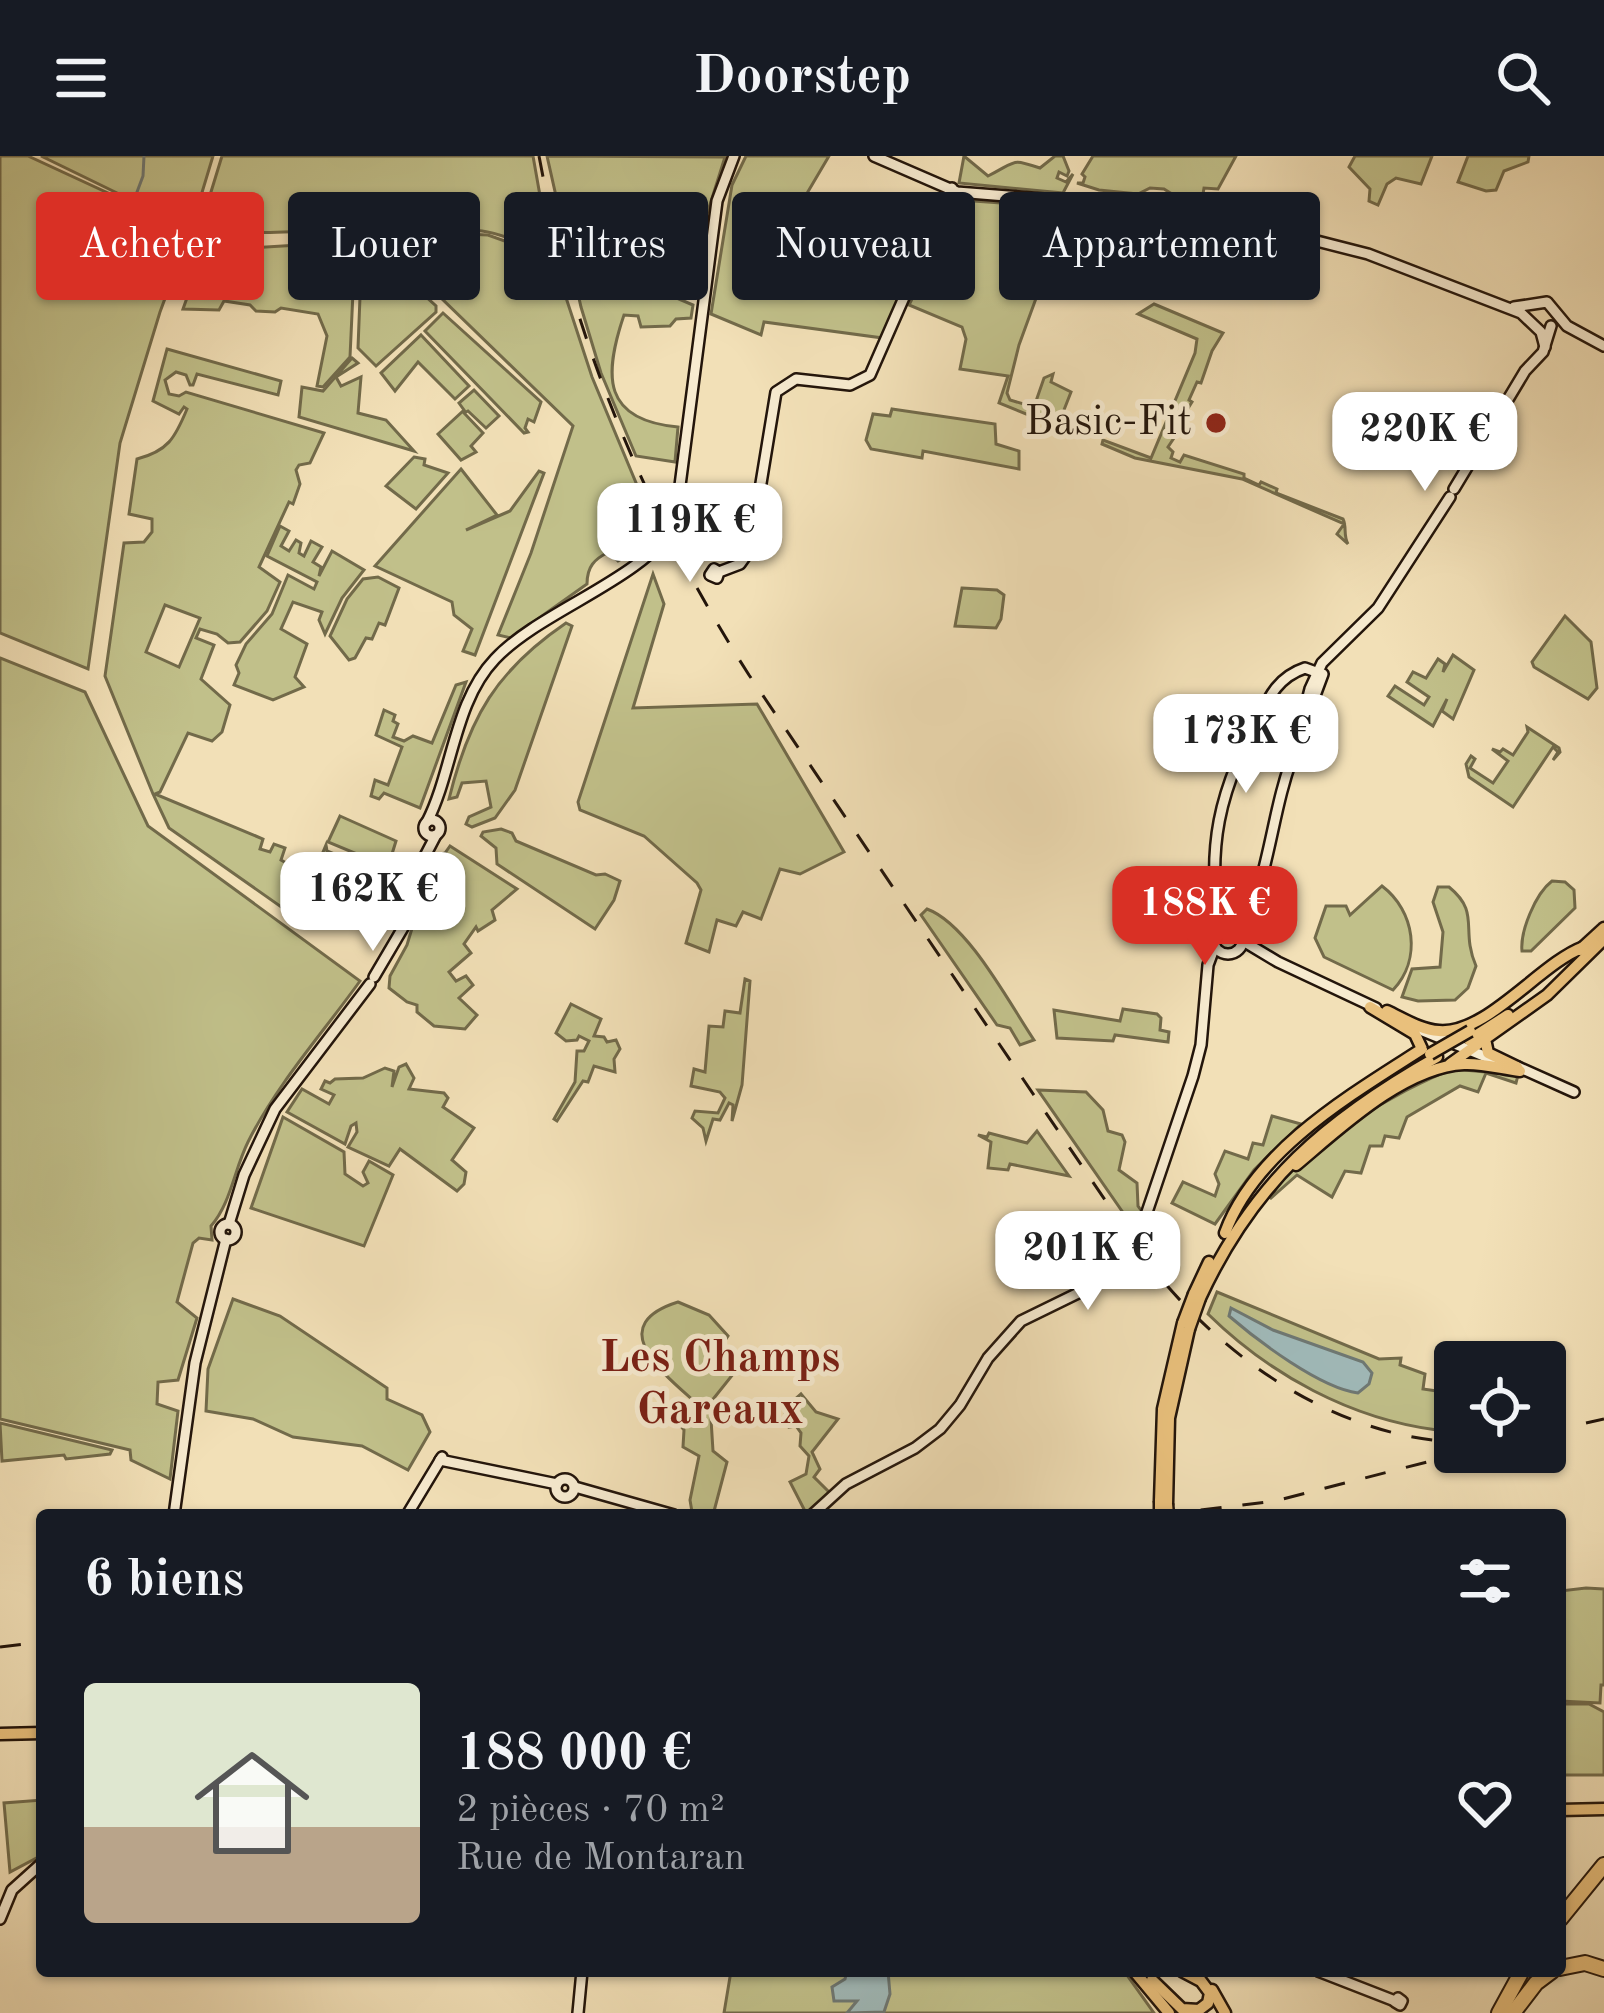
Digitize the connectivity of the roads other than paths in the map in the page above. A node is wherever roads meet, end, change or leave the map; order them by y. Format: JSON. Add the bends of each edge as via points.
{"nodes":[{"id":1,"x":734,"y":156,"type":"edge"},
{"id":2,"x":874,"y":156,"type":"edge"},
{"id":3,"x":952,"y":188,"type":"junction"},
{"id":4,"x":1532,"y":306,"type":"junction"},
{"id":5,"x":1529,"y":319,"type":"junction"},
{"id":6,"x":1553,"y":321,"type":"junction"},
{"id":7,"x":1539,"y":329,"type":"junction"},
{"id":8,"x":1604,"y":346,"type":"edge"},
{"id":9,"x":1545,"y":347,"type":"junction"},
{"id":10,"x":719,"y":572,"type":"dead end"},
{"id":11,"x":1335,"y":647,"type":"junction"},
{"id":12,"x":1314,"y":683,"type":"junction"},
{"id":13,"x":1604,"y":928,"type":"edge"},
{"id":14,"x":1234,"y":933,"type":"junction"},
{"id":15,"x":1604,"y":939,"type":"edge"},
{"id":16,"x":1578,"y":949,"type":"junction"},
{"id":17,"x":1218,"y":950,"type":"junction"},
{"id":18,"x":1374,"y":1008,"type":"junction"},
{"id":19,"x":1485,"y":1039,"type":"junction"},
{"id":20,"x":1467,"y":1045,"type":"junction"},
{"id":21,"x":1436,"y":1048,"type":"junction"},
{"id":22,"x":1523,"y":1071,"type":"junction"},
{"id":23,"x":1574,"y":1092,"type":"dead end"},
{"id":24,"x":1220,"y":1248,"type":"junction"},
{"id":25,"x":175,"y":1509,"type":"edge"},
{"id":26,"x":411,"y":1509,"type":"edge"},
{"id":27,"x":650,"y":1509,"type":"edge"},
{"id":28,"x":819,"y":1509,"type":"edge"},
{"id":29,"x":1163,"y":1509,"type":"edge"},
{"id":30,"x":0,"y":1736,"type":"edge"},
{"id":31,"x":36,"y":1736,"type":"edge"},
{"id":32,"x":1566,"y":1813,"type":"edge"},
{"id":33,"x":1604,"y":1813,"type":"edge"},
{"id":34,"x":1604,"y":1856,"type":"edge"},
{"id":35,"x":1604,"y":1865,"type":"edge"},
{"id":36,"x":36,"y":1868,"type":"edge"},
{"id":37,"x":1566,"y":1900,"type":"edge"},
{"id":38,"x":1566,"y":1912,"type":"edge"},
{"id":39,"x":0,"y":1919,"type":"edge"},
{"id":40,"x":1566,"y":1967,"type":"edge"},
{"id":41,"x":1604,"y":1969,"type":"edge"},
{"id":42,"x":581,"y":1977,"type":"edge"},
{"id":43,"x":1139,"y":1977,"type":"edge"},
{"id":44,"x":1149,"y":1977,"type":"edge"},
{"id":45,"x":1149,"y":1977,"type":"edge"},
{"id":46,"x":1194,"y":1977,"type":"edge"},
{"id":47,"x":1197,"y":1977,"type":"edge"},
{"id":48,"x":1332,"y":1977,"type":"edge"},
{"id":49,"x":1523,"y":1977,"type":"edge"},
{"id":50,"x":1545,"y":1977,"type":"edge"},
{"id":51,"x":1397,"y":2006,"type":"edge"},
{"id":52,"x":578,"y":2013,"type":"edge"},
{"id":53,"x":1168,"y":2013,"type":"edge"},
{"id":54,"x":1179,"y":2013,"type":"edge"},
{"id":55,"x":1225,"y":2013,"type":"edge"},
{"id":56,"x":1507,"y":2013,"type":"edge"}],
"edges":[{"from":1,"to":25,"type":"street","via":[[717,201],[674,524],[656,548],[518,639],[474,689],[437,793],[404,926],[275,1109],[220,1230],[226,1239],[195,1363]]},
{"from":2,"to":3,"type":"street"},
{"from":3,"to":4,"type":"street","via":[[1207,211],[1376,254],[1518,309]]},
{"from":3,"to":5,"type":"street","via":[[1154,207],[1262,227],[1368,254]]},
{"from":3,"to":10,"type":"street","via":[[868,377],[850,385],[796,379],[776,392],[750,550]]},
{"from":4,"to":5,"type":"street"},
{"from":4,"to":6,"type":"street","via":[[1547,302]]},
{"from":5,"to":7,"type":"street"},
{"from":6,"to":7,"type":"street"},
{"from":6,"to":8,"type":"street"},
{"from":6,"to":9,"type":"street"},
{"from":7,"to":9,"type":"street"},
{"from":9,"to":11,"type":"street","via":[[1395,586]]},
{"from":11,"to":12,"type":"street"},
{"from":11,"to":12,"type":"street"},
{"from":12,"to":14,"type":"street","via":[[1256,903]]},
{"from":12,"to":14,"type":"street","via":[[1301,669],[1282,680],[1228,776],[1214,893]]},
{"from":13,"to":16,"type":"main road"},
{"from":14,"to":17,"type":"street"},
{"from":14,"to":17,"type":"street","via":[[1214,933]]},
{"from":14,"to":18,"type":"street"},
{"from":15,"to":19,"type":"main road","via":[[1547,995]]},
{"from":15,"to":20,"type":"main road"},
{"from":16,"to":20,"type":"main road"},
{"from":16,"to":21,"type":"main road"},
{"from":17,"to":28,"type":"street","via":[[1208,965],[1193,1076],[1144,1221],[1119,1242],[1113,1276],[1021,1321],[940,1429]]},
{"from":18,"to":21,"type":"main road"},
{"from":18,"to":21,"type":"main road","via":[[1426,1029]]},
{"from":19,"to":20,"type":"main road"},
{"from":19,"to":22,"type":"main road","via":[[1488,1053]]},
{"from":20,"to":21,"type":"main road","bridge":true},
{"from":20,"to":21,"type":"main road"},
{"from":20,"to":21,"type":"street"},
{"from":20,"to":22,"type":"street"},
{"from":21,"to":22,"type":"main road"},
{"from":21,"to":24,"type":"main road","via":[[1324,1129]]},
{"from":21,"to":24,"type":"main road","via":[[1310,1133],[1262,1183]]},
{"from":22,"to":23,"type":"street"},
{"from":24,"to":29,"type":"main road","bridge":true,"via":[[1169,1390]]},
{"from":26,"to":27,"type":"street","via":[[441,1457],[555,1485],[566,1478],[576,1490]]},
{"from":30,"to":31,"type":"main road"},
{"from":32,"to":33,"type":"main road"},
{"from":34,"to":37,"type":"highway"},
{"from":35,"to":38,"type":"highway"},
{"from":36,"to":39,"type":"street","via":[[12,1890]]},
{"from":40,"to":41,"type":"highway"},
{"from":42,"to":52,"type":"street"},
{"from":43,"to":53,"type":"main road"},
{"from":44,"to":46,"type":"main road","via":[[1182,2009],[1199,2010],[1210,1993]]},
{"from":45,"to":54,"type":"main road"},
{"from":47,"to":55,"type":"main road"},
{"from":48,"to":51,"type":"street"},
{"from":49,"to":56,"type":"highway"},
{"from":50,"to":56,"type":"highway"}]}
